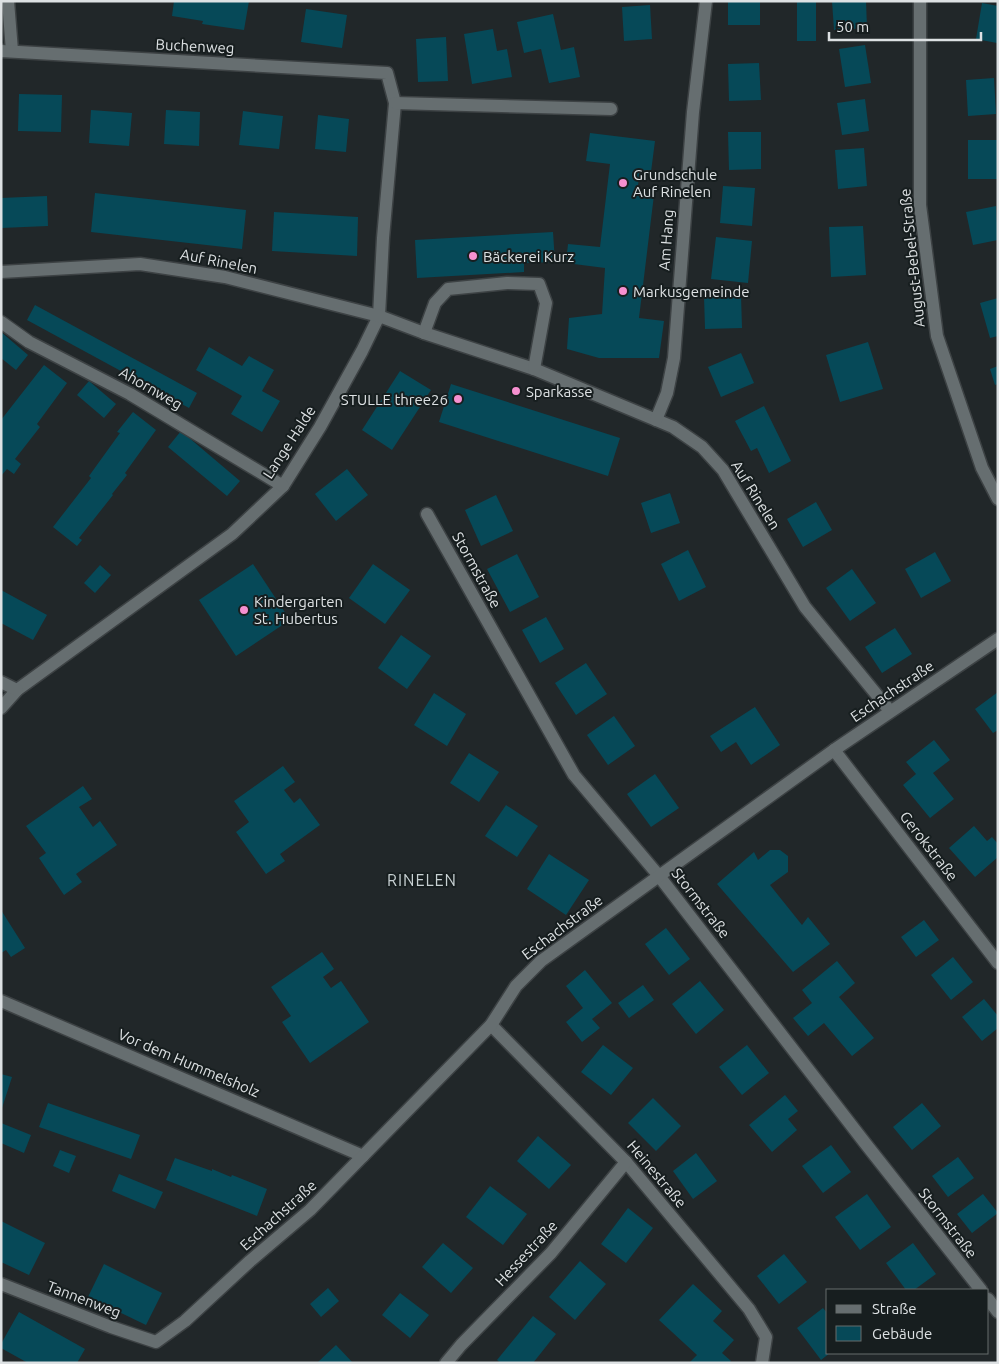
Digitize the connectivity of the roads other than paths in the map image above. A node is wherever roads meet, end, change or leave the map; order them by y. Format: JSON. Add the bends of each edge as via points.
{"nodes":[{"id":1,"x":8,"y":1,"type":"edge"},
{"id":2,"x":706,"y":1,"type":"edge"},
{"id":3,"x":920,"y":1,"type":"edge"},
{"id":4,"x":7,"y":51,"type":"edge"},
{"id":5,"x":387,"y":73,"type":"joint"},
{"id":6,"x":395,"y":102,"type":"junction"},
{"id":7,"x":611,"y":109,"type":"dead end"},
{"id":8,"x":1,"y":272,"type":"edge"},
{"id":9,"x":379,"y":316,"type":"junction"},
{"id":10,"x":1,"y":322,"type":"edge"},
{"id":11,"x":424,"y":333,"type":"junction"},
{"id":12,"x":534,"y":369,"type":"junction"},
{"id":13,"x":656,"y":420,"type":"junction"},
{"id":14,"x":283,"y":486,"type":"junction"},
{"id":15,"x":998,"y":500,"type":"edge"},
{"id":16,"x":427,"y":514,"type":"dead end"},
{"id":17,"x":998,"y":639,"type":"edge"},
{"id":18,"x":1,"y":682,"type":"edge"},
{"id":19,"x":17,"y":690,"type":"junction"},
{"id":20,"x":1,"y":708,"type":"edge"},
{"id":21,"x":890,"y":711,"type":"junction"},
{"id":22,"x":834,"y":750,"type":"junction"},
{"id":23,"x":660,"y":876,"type":"junction"},
{"id":24,"x":998,"y":962,"type":"edge"},
{"id":25,"x":1,"y":1001,"type":"edge"},
{"id":26,"x":491,"y":1025,"type":"junction"},
{"id":27,"x":363,"y":1156,"type":"junction"},
{"id":28,"x":626,"y":1162,"type":"junction"},
{"id":29,"x":1,"y":1284,"type":"edge"},
{"id":30,"x":980,"y":1289,"type":"edge"},
{"id":31,"x":989,"y":1300,"type":"edge"},
{"id":32,"x":998,"y":1312,"type":"edge"},
{"id":33,"x":156,"y":1342,"type":"joint"},
{"id":34,"x":446,"y":1363,"type":"edge"},
{"id":35,"x":762,"y":1363,"type":"edge"}],
"edges":[{"from":1,"to":4,"type":"street"},
{"from":2,"to":13,"type":"street","name":"Am Hang","via":[[693,112],[674,358],[667,393]]},
{"from":3,"to":15,"type":"street","name":"August-Bebel-Straße","via":[[920,205],[937,336],[982,468]]},
{"from":4,"to":5,"type":"street","name":"Buchenweg"},
{"from":5,"to":6,"type":"street","name":"Lange Halde"},
{"from":6,"to":7,"type":"street"},
{"from":6,"to":9,"type":"street","name":"Lange Halde","via":[[382,238]]},
{"from":8,"to":9,"type":"street","name":"Auf Rinelen","via":[[140,264],[225,277]]},
{"from":9,"to":11,"type":"street","name":"Auf Rinelen"},
{"from":9,"to":14,"type":"street","name":"Lange Halde","via":[[320,427]]},
{"from":10,"to":14,"type":"street","name":"Ahornweg","via":[[29,342],[130,394]]},
{"from":11,"to":12,"type":"street","name":"Auf Rinelen"},
{"from":11,"to":12,"type":"street","via":[[435,303],[448,289],[507,283],[539,284],[546,304]]},
{"from":12,"to":13,"type":"street","name":"Auf Rinelen"},
{"from":13,"to":21,"type":"street","name":"Auf Rinelen","via":[[673,427],[702,447],[723,470],[805,607]]},
{"from":14,"to":19,"type":"street","name":"Lange Halde","via":[[232,534]]},
{"from":16,"to":23,"type":"street","name":"Stormstraße","via":[[574,775]]},
{"from":17,"to":21,"type":"street","name":"Eschachstraße"},
{"from":18,"to":19,"type":"street"},
{"from":19,"to":20,"type":"street","name":"Lange Halde"},
{"from":21,"to":22,"type":"street","name":"Eschachstraße"},
{"from":22,"to":23,"type":"street","name":"Eschachstraße"},
{"from":22,"to":24,"type":"street","name":"Gerokstraße"},
{"from":23,"to":26,"type":"street","name":"Eschachstraße","via":[[541,960],[516,986]]},
{"from":23,"to":30,"type":"street","name":"Stormstraße"},
{"from":25,"to":27,"type":"street","name":"Vor dem Hummelsholz"},
{"from":26,"to":27,"type":"street","name":"Eschachstraße"},
{"from":26,"to":28,"type":"street","name":"Heinestraße"},
{"from":27,"to":33,"type":"street","name":"Eschachstraße","via":[[310,1210]]},
{"from":28,"to":34,"type":"street","name":"Hessestraße","via":[[550,1253]]},
{"from":28,"to":35,"type":"street","name":"Heinestraße","via":[[749,1309],[766,1337]]},
{"from":29,"to":33,"type":"street","name":"Tannenweg"},
{"from":31,"to":32,"type":"street"}]}
